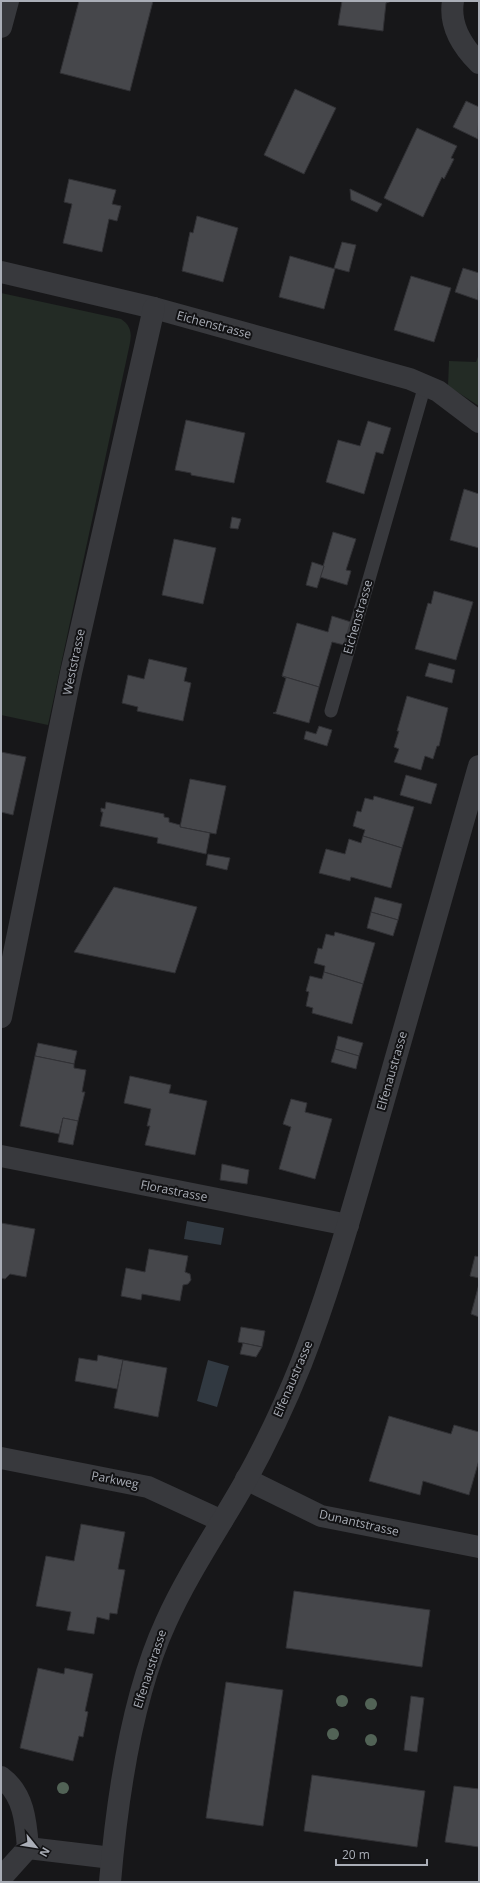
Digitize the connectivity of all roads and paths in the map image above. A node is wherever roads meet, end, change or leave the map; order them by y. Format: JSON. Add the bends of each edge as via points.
{"nodes":[{"id":1,"x":8,"y":1,"type":"edge"},
{"id":2,"x":454,"y":1,"type":"edge"},
{"id":3,"x":1,"y":27,"type":"edge"},
{"id":4,"x":479,"y":63,"type":"edge"},
{"id":5,"x":1,"y":272,"type":"edge"},
{"id":6,"x":154,"y":308,"type":"junction"},
{"id":7,"x":424,"y":385,"type":"junction"},
{"id":8,"x":479,"y":422,"type":"edge"},
{"id":9,"x":332,"y":710,"type":"dead end"},
{"id":10,"x":479,"y":766,"type":"edge"},
{"id":11,"x":1,"y":1017,"type":"edge"},
{"id":12,"x":1,"y":1156,"type":"edge"},
{"id":13,"x":348,"y":1225,"type":"junction"},
{"id":14,"x":1,"y":1458,"type":"edge"},
{"id":15,"x":246,"y":1479,"type":"junction"},
{"id":16,"x":222,"y":1521,"type":"junction"},
{"id":17,"x":479,"y":1547,"type":"edge"},
{"id":18,"x":1,"y":1778,"type":"edge"},
{"id":19,"x":28,"y":1848,"type":"junction"},
{"id":20,"x":112,"y":1858,"type":"junction"},
{"id":21,"x":1,"y":1878,"type":"edge"},
{"id":22,"x":110,"y":1882,"type":"edge"}],
"edges":[{"from":1,"to":3,"type":"street"},
{"from":2,"to":4,"type":"street","via":[[456,29],[466,48]]},
{"from":5,"to":6,"type":"street","name":"Eichenstrasse"},
{"from":6,"to":7,"type":"street","name":"Eichenstrasse"},
{"from":6,"to":11,"type":"street","name":"Weststrasse","via":[[71,673]]},
{"from":7,"to":8,"type":"street","name":"Eichenstrasse","via":[[453,401]]},
{"from":7,"to":9,"type":"lane","name":"Eichenstrasse"},
{"from":10,"to":13,"type":"street","name":"Elfenaustrasse"},
{"from":12,"to":13,"type":"street","name":"Florastrasse"},
{"from":13,"to":15,"type":"street","name":"Elfenaustrasse","via":[[300,1364]]},
{"from":14,"to":16,"type":"street","name":"Parkweg","via":[[148,1486]]},
{"from":15,"to":16,"type":"street","name":"Elfenaustrasse"},
{"from":15,"to":17,"type":"street","name":"Dunantstrasse","via":[[321,1516]]},
{"from":16,"to":20,"type":"street","name":"Elfenaustrasse","via":[[166,1621],[154,1651],[131,1734],[121,1785]]},
{"from":18,"to":19,"type":"street","via":[[20,1800]]},
{"from":19,"to":20,"type":"street"},
{"from":19,"to":21,"type":"street"},
{"from":20,"to":22,"type":"street","name":"Elfenaustrasse"}]}
